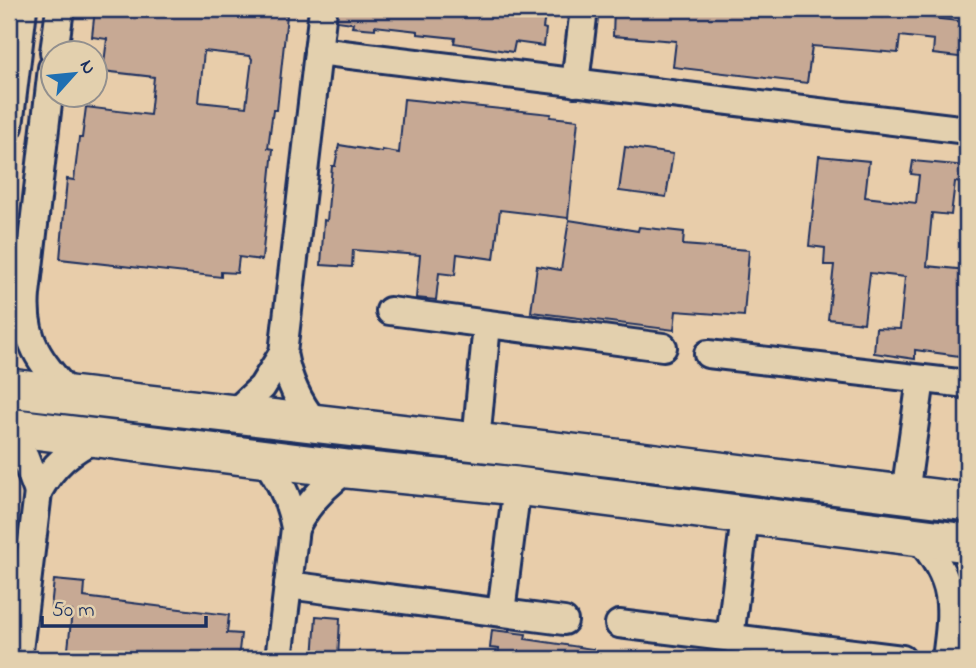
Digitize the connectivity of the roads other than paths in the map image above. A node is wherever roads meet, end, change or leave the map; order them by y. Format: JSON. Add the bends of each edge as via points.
{"nodes":[{"id":1,"x":23,"y":9,"type":"edge"},
{"id":2,"x":60,"y":9,"type":"edge"},
{"id":3,"x":323,"y":9,"type":"edge"},
{"id":4,"x":584,"y":9,"type":"edge"},
{"id":5,"x":56,"y":38,"type":"edge"},
{"id":6,"x":318,"y":51,"type":"junction"},
{"id":7,"x":13,"y":54,"type":"edge"},
{"id":8,"x":575,"y":83,"type":"junction"},
{"id":9,"x":47,"y":108,"type":"edge"},
{"id":10,"x":9,"y":126,"type":"edge"},
{"id":11,"x":967,"y":130,"type":"edge"},
{"id":12,"x":390,"y":312,"type":"dead end"},
{"id":13,"x":25,"y":321,"type":"junction"},
{"id":14,"x":487,"y":324,"type":"junction"},
{"id":15,"x":9,"y":346,"type":"edge"},
{"id":16,"x":663,"y":346,"type":"dead end"},
{"id":17,"x":283,"y":353,"type":"junction"},
{"id":18,"x":708,"y":354,"type":"dead end"},
{"id":19,"x":921,"y":379,"type":"junction"},
{"id":20,"x":967,"y":384,"type":"edge"},
{"id":21,"x":9,"y":388,"type":"edge"},
{"id":22,"x":70,"y":395,"type":"junction"},
{"id":23,"x":233,"y":414,"type":"junction"},
{"id":24,"x":315,"y":423,"type":"junction"},
{"id":25,"x":9,"y":429,"type":"edge"},
{"id":26,"x":99,"y":437,"type":"junction"},
{"id":27,"x":476,"y":442,"type":"junction"},
{"id":28,"x":262,"y":458,"type":"junction"},
{"id":29,"x":632,"y":460,"type":"junction"},
{"id":30,"x":348,"y":469,"type":"junction"},
{"id":31,"x":517,"y":486,"type":"junction"},
{"id":32,"x":38,"y":492,"type":"junction"},
{"id":33,"x":905,"y":494,"type":"junction"},
{"id":34,"x":967,"y":502,"type":"edge"},
{"id":35,"x":745,"y":517,"type":"junction"},
{"id":36,"x":295,"y":528,"type":"junction"},
{"id":37,"x":919,"y":538,"type":"junction"},
{"id":38,"x":967,"y":543,"type":"edge"},
{"id":39,"x":967,"y":582,"type":"edge"},
{"id":40,"x":288,"y":585,"type":"junction"},
{"id":41,"x":500,"y":612,"type":"junction"},
{"id":42,"x":952,"y":614,"type":"junction"},
{"id":43,"x":564,"y":621,"type":"dead end"},
{"id":44,"x":619,"y":624,"type":"dead end"},
{"id":45,"x":730,"y":638,"type":"junction"},
{"id":46,"x":18,"y":659,"type":"edge"},
{"id":47,"x":279,"y":659,"type":"edge"},
{"id":48,"x":902,"y":659,"type":"edge"},
{"id":49,"x":946,"y":659,"type":"edge"}],
"edges":[{"from":1,"to":7,"type":"street"},
{"from":2,"to":5,"type":"street"},
{"from":3,"to":6,"type":"street"},
{"from":4,"to":8,"type":"street"},
{"from":6,"to":8,"type":"street"},
{"from":6,"to":17,"type":"street"},
{"from":7,"to":10,"type":"street"},
{"from":8,"to":11,"type":"street"},
{"from":9,"to":13,"type":"street"},
{"from":12,"to":14,"type":"street"},
{"from":13,"to":15,"type":"street","via":[[17,342]]},
{"from":13,"to":22,"type":"street","via":[[36,354]]},
{"from":14,"to":16,"type":"street"},
{"from":14,"to":27,"type":"street"},
{"from":17,"to":23,"type":"street","via":[[262,387]]},
{"from":17,"to":24,"type":"street","via":[[290,383]]},
{"from":18,"to":19,"type":"street"},
{"from":19,"to":20,"type":"street"},
{"from":19,"to":33,"type":"street"},
{"from":21,"to":22,"type":"main road"},
{"from":22,"to":23,"type":"main road"},
{"from":23,"to":24,"type":"main road"},
{"from":24,"to":27,"type":"main road"},
{"from":25,"to":26,"type":"main road"},
{"from":25,"to":32,"type":"street"},
{"from":26,"to":28,"type":"main road"},
{"from":26,"to":32,"type":"street","via":[[62,458]]},
{"from":27,"to":29,"type":"main road"},
{"from":28,"to":30,"type":"main road"},
{"from":28,"to":36,"type":"street","via":[[281,484]]},
{"from":29,"to":31,"type":"main road","via":[[637,474],[627,484],[545,478]]},
{"from":29,"to":33,"type":"main road"},
{"from":30,"to":31,"type":"main road"},
{"from":30,"to":36,"type":"street","via":[[317,494]]},
{"from":31,"to":35,"type":"main road"},
{"from":31,"to":41,"type":"street"},
{"from":32,"to":46,"type":"street"},
{"from":33,"to":34,"type":"main road"},
{"from":35,"to":37,"type":"main road"},
{"from":35,"to":45,"type":"street"},
{"from":36,"to":40,"type":"street"},
{"from":37,"to":38,"type":"main road"},
{"from":37,"to":42,"type":"street","via":[[943,573]]},
{"from":39,"to":42,"type":"street"},
{"from":40,"to":41,"type":"street"},
{"from":40,"to":47,"type":"street"},
{"from":41,"to":43,"type":"street"},
{"from":42,"to":49,"type":"street"},
{"from":44,"to":45,"type":"street"},
{"from":45,"to":48,"type":"street"}]}
